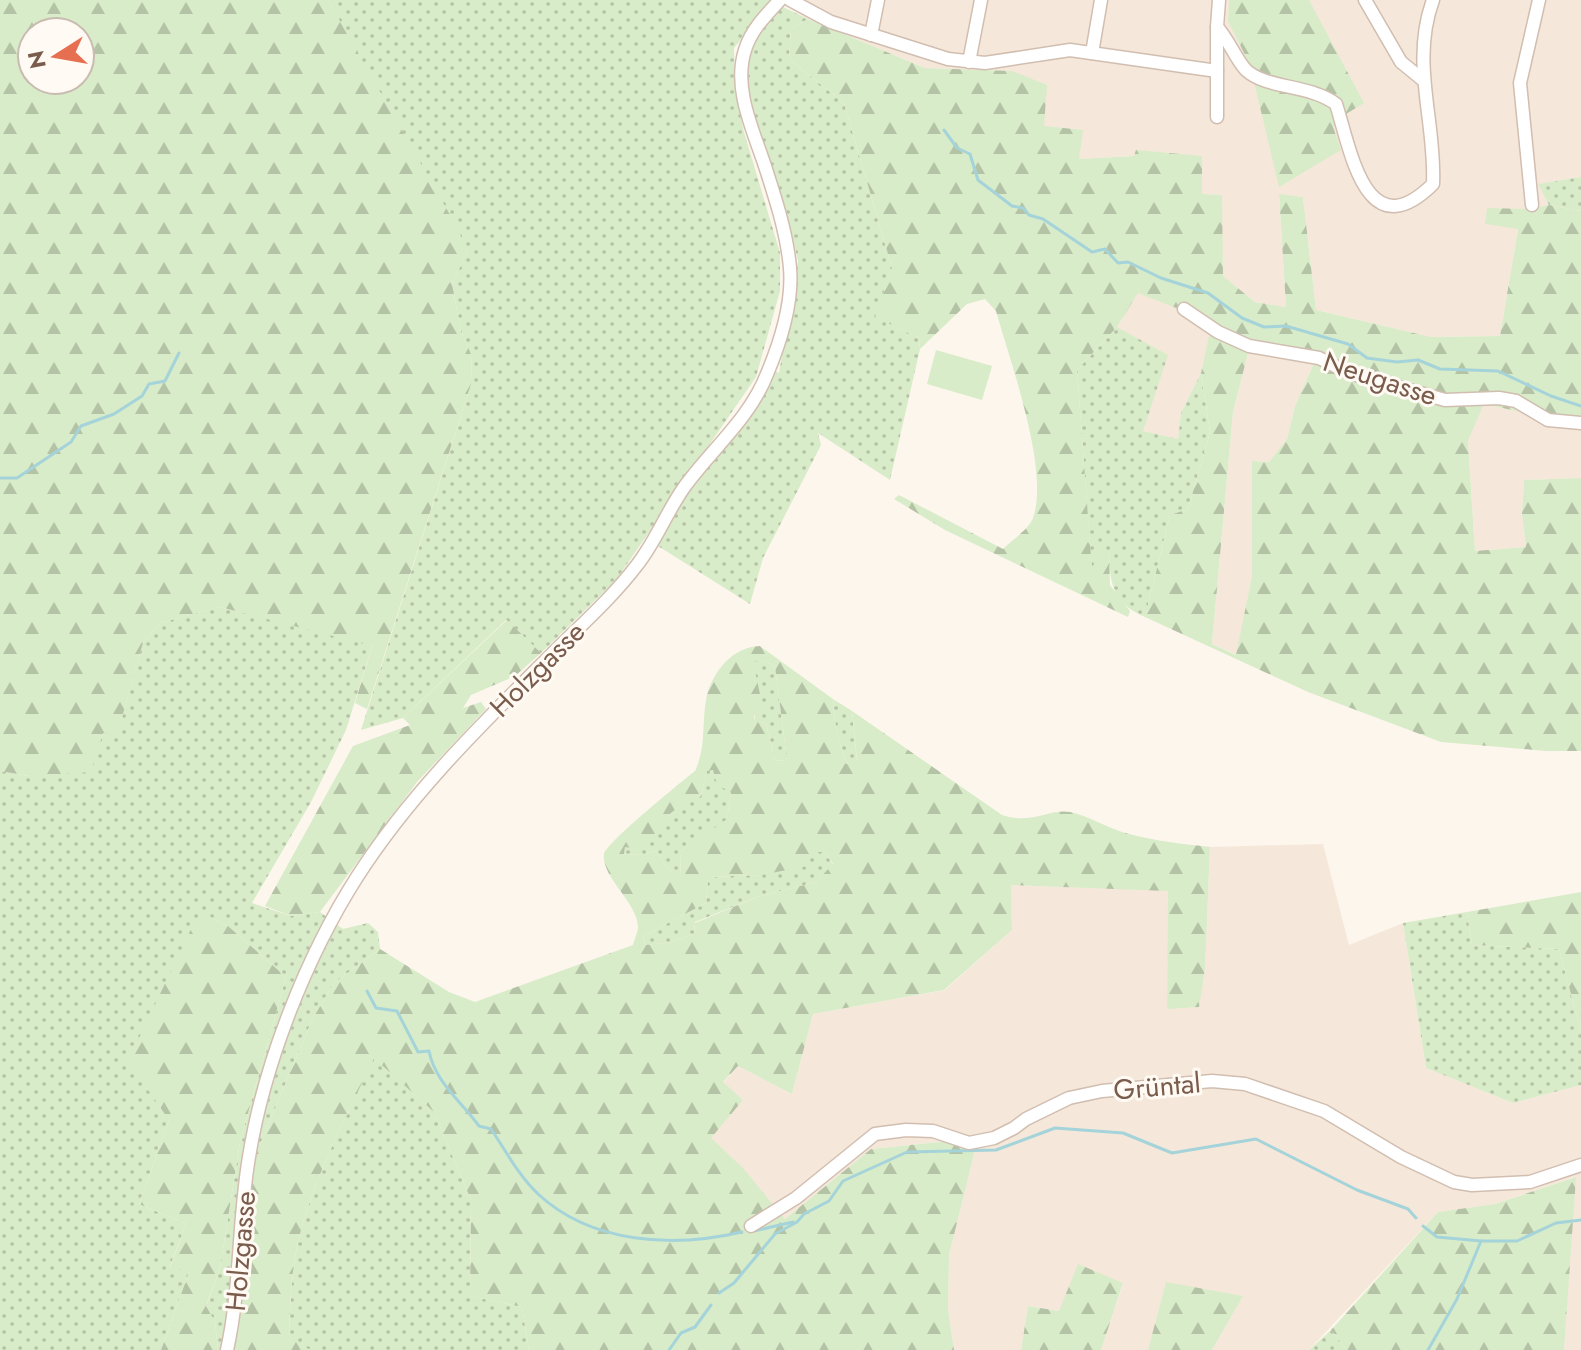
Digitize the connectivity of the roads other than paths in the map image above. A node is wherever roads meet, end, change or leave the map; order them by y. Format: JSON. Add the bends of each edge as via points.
{"nodes":[{"id":1,"x":780,"y":0,"type":"edge"},
{"id":2,"x":790,"y":0,"type":"edge"},
{"id":3,"x":878,"y":0,"type":"edge"},
{"id":4,"x":981,"y":0,"type":"edge"},
{"id":5,"x":1101,"y":0,"type":"edge"},
{"id":6,"x":1219,"y":0,"type":"edge"},
{"id":7,"x":1365,"y":0,"type":"edge"},
{"id":8,"x":1433,"y":0,"type":"edge"},
{"id":9,"x":1539,"y":0,"type":"edge"},
{"id":10,"x":1217,"y":27,"type":"junction"},
{"id":11,"x":871,"y":35,"type":"junction"},
{"id":12,"x":1092,"y":53,"type":"junction"},
{"id":13,"x":969,"y":62,"type":"junction"},
{"id":14,"x":1217,"y":71,"type":"junction"},
{"id":15,"x":1423,"y":80,"type":"junction"},
{"id":16,"x":1217,"y":117,"type":"dead end"},
{"id":17,"x":1532,"y":205,"type":"dead end"},
{"id":18,"x":1184,"y":309,"type":"dead end"},
{"id":19,"x":1581,"y":423,"type":"edge"},
{"id":20,"x":1581,"y":1165,"type":"edge"},
{"id":21,"x":751,"y":1226,"type":"dead end"},
{"id":22,"x":227,"y":1350,"type":"edge"}],
"edges":[{"from":1,"to":22,"type":"street","name":"Holzgasse","via":[[751,35],[741,72],[791,275],[767,375],[741,418],[687,483],[637,565],[404,811],[357,877],[315,951],[266,1077],[251,1145]]},
{"from":2,"to":11,"type":"street","via":[[818,17]]},
{"from":3,"to":11,"type":"street"},
{"from":4,"to":13,"type":"street"},
{"from":5,"to":12,"type":"street"},
{"from":6,"to":10,"type":"street"},
{"from":7,"to":15,"type":"street","via":[[1401,62]]},
{"from":8,"to":15,"type":"street","via":[[1425,22]]},
{"from":9,"to":17,"type":"street","via":[[1520,83]]},
{"from":10,"to":14,"type":"street"},
{"from":10,"to":15,"type":"street","via":[[1247,71],[1305,88],[1336,104],[1359,180],[1369,195],[1388,205],[1418,200],[1433,184],[1435,151]]},
{"from":11,"to":13,"type":"street"},
{"from":12,"to":13,"type":"street","via":[[1054,51]]},
{"from":12,"to":14,"type":"street"},
{"from":14,"to":16,"type":"street"},
{"from":18,"to":19,"type":"street","name":"Neugasse","via":[[1249,346],[1319,358],[1349,373],[1445,400],[1499,398],[1516,401],[1548,420]]},
{"from":20,"to":21,"type":"street","name":"Grüntal","via":[[1530,1182],[1454,1182],[1324,1111],[1245,1084],[1212,1081],[1186,1090],[1102,1091],[1069,1098],[994,1138],[969,1143],[933,1131],[875,1134],[796,1198]]}]}
